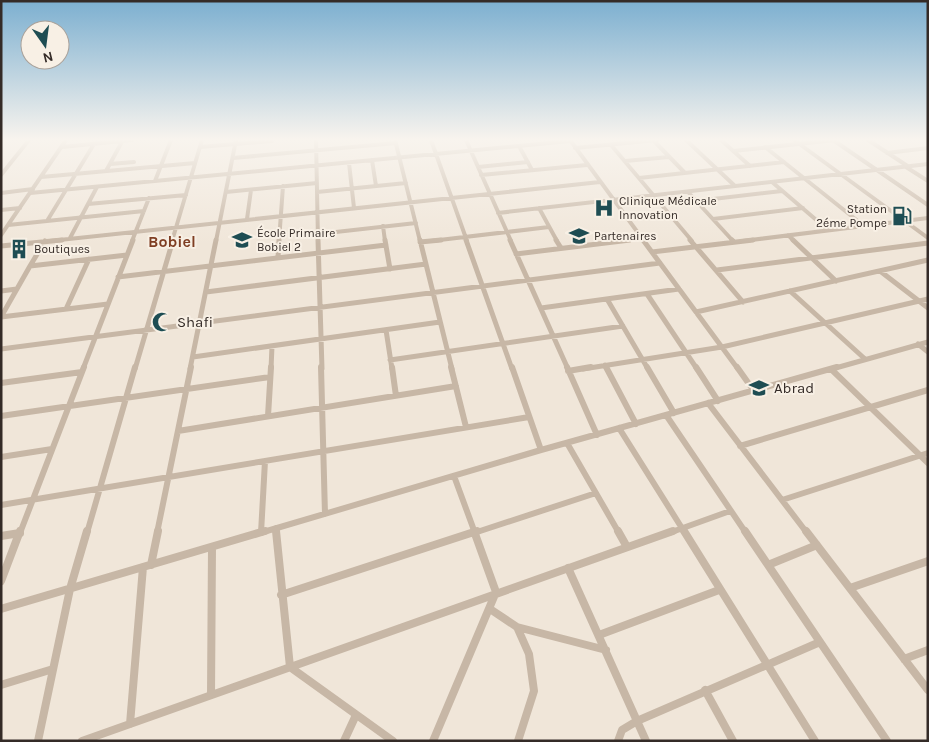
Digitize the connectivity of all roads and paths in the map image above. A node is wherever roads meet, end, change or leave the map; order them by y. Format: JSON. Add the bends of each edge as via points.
{"nodes":[{"id":1,"x":75,"y":174,"type":"edge"},
{"id":2,"x":230,"y":174,"type":"edge"},
{"id":3,"x":68,"y":175,"type":"edge"},
{"id":4,"x":157,"y":175,"type":"edge"},
{"id":5,"x":192,"y":175,"type":"edge"},
{"id":6,"x":224,"y":175,"type":"edge"},
{"id":7,"x":317,"y":175,"type":"edge"},
{"id":8,"x":350,"y":175,"type":"edge"},
{"id":9,"x":374,"y":175,"type":"edge"},
{"id":10,"x":404,"y":175,"type":"edge"},
{"id":11,"x":443,"y":175,"type":"edge"},
{"id":12,"x":493,"y":175,"type":"edge"},
{"id":13,"x":595,"y":175,"type":"edge"},
{"id":14,"x":636,"y":175,"type":"edge"},
{"id":15,"x":670,"y":175,"type":"edge"},
{"id":16,"x":722,"y":175,"type":"edge"},
{"id":17,"x":800,"y":175,"type":"edge"},
{"id":18,"x":835,"y":175,"type":"edge"},
{"id":19,"x":842,"y":175,"type":"edge"},
{"id":20,"x":884,"y":175,"type":"edge"},
{"id":21,"x":481,"y":176,"type":"joint"},
{"id":22,"x":41,"y":177,"type":"joint"},
{"id":23,"x":191,"y":178,"type":"junction"},
{"id":24,"x":639,"y":178,"type":"junction"},
{"id":25,"x":804,"y":178,"type":"junction"},
{"id":26,"x":155,"y":181,"type":"junction"},
{"id":27,"x":600,"y":182,"type":"junction"},
{"id":28,"x":772,"y":182,"type":"junction"},
{"id":29,"x":317,"y":183,"type":"junction"},
{"id":30,"x":406,"y":183,"type":"junction"},
{"id":31,"x":282,"y":186,"type":"junction"},
{"id":32,"x":376,"y":186,"type":"junction"},
{"id":33,"x":735,"y":186,"type":"junction"},
{"id":34,"x":97,"y":187,"type":"junction"},
{"id":35,"x":352,"y":188,"type":"junction"},
{"id":36,"x":33,"y":189,"type":"junction"},
{"id":37,"x":66,"y":190,"type":"junction"},
{"id":38,"x":251,"y":190,"type":"junction"},
{"id":39,"x":782,"y":191,"type":"junction"},
{"id":40,"x":226,"y":192,"type":"junction"},
{"id":41,"x":317,"y":192,"type":"junction"},
{"id":42,"x":688,"y":192,"type":"junction"},
{"id":43,"x":1,"y":193,"type":"edge"},
{"id":44,"x":30,"y":193,"type":"junction"},
{"id":45,"x":186,"y":194,"type":"junction"},
{"id":46,"x":489,"y":194,"type":"junction"},
{"id":47,"x":654,"y":195,"type":"junction"},
{"id":48,"x":148,"y":198,"type":"junction"},
{"id":49,"x":451,"y":198,"type":"junction"},
{"id":50,"x":614,"y":200,"type":"junction"},
{"id":51,"x":118,"y":201,"type":"junction"},
{"id":52,"x":696,"y":201,"type":"junction"},
{"id":53,"x":410,"y":202,"type":"junction"},
{"id":54,"x":88,"y":204,"type":"junction"},
{"id":55,"x":928,"y":205,"type":"edge"},
{"id":56,"x":20,"y":208,"type":"junction"},
{"id":57,"x":354,"y":208,"type":"junction"},
{"id":58,"x":539,"y":208,"type":"junction"},
{"id":59,"x":803,"y":208,"type":"junction"},
{"id":60,"x":1,"y":210,"type":"edge"},
{"id":61,"x":144,"y":211,"type":"junction"},
{"id":62,"x":318,"y":212,"type":"junction"},
{"id":63,"x":498,"y":213,"type":"junction"},
{"id":64,"x":112,"y":214,"type":"junction"},
{"id":65,"x":281,"y":216,"type":"junction"},
{"id":66,"x":81,"y":218,"type":"junction"},
{"id":67,"x":928,"y":218,"type":"edge"},
{"id":68,"x":713,"y":219,"type":"junction"},
{"id":69,"x":247,"y":220,"type":"junction"},
{"id":70,"x":47,"y":221,"type":"junction"},
{"id":71,"x":905,"y":221,"type":"junction"},
{"id":72,"x":220,"y":222,"type":"junction"},
{"id":73,"x":416,"y":223,"type":"junction"},
{"id":74,"x":8,"y":225,"type":"junction"},
{"id":75,"x":383,"y":226,"type":"junction"},
{"id":76,"x":864,"y":226,"type":"junction"},
{"id":77,"x":176,"y":227,"type":"junction"},
{"id":78,"x":549,"y":227,"type":"junction"},
{"id":79,"x":828,"y":230,"type":"junction"},
{"id":80,"x":136,"y":231,"type":"junction"},
{"id":81,"x":506,"y":232,"type":"junction"},
{"id":82,"x":318,"y":234,"type":"junction"},
{"id":83,"x":1,"y":235,"type":"edge"},
{"id":84,"x":788,"y":235,"type":"junction"},
{"id":85,"x":465,"y":237,"type":"junction"},
{"id":86,"x":70,"y":238,"type":"junction"},
{"id":87,"x":642,"y":238,"type":"junction"},
{"id":88,"x":928,"y":238,"type":"edge"},
{"id":89,"x":45,"y":241,"type":"junction"},
{"id":90,"x":420,"y":242,"type":"junction"},
{"id":91,"x":734,"y":242,"type":"junction"},
{"id":92,"x":928,"y":243,"type":"edge"},
{"id":93,"x":386,"y":245,"type":"junction"},
{"id":94,"x":1,"y":246,"type":"edge"},
{"id":95,"x":697,"y":246,"type":"junction"},
{"id":96,"x":561,"y":248,"type":"junction"},
{"id":97,"x":652,"y":252,"type":"junction"},
{"id":98,"x":318,"y":253,"type":"junction"},
{"id":99,"x":516,"y":254,"type":"junction"},
{"id":100,"x":127,"y":255,"type":"junction"},
{"id":101,"x":278,"y":258,"type":"junction"},
{"id":102,"x":812,"y":258,"type":"junction"},
{"id":103,"x":89,"y":260,"type":"junction"},
{"id":104,"x":928,"y":260,"type":"edge"},
{"id":105,"x":660,"y":263,"type":"junction"},
{"id":106,"x":426,"y":264,"type":"junction"},
{"id":107,"x":30,"y":266,"type":"junction"},
{"id":108,"x":211,"y":266,"type":"junction"},
{"id":109,"x":390,"y":269,"type":"junction"},
{"id":110,"x":717,"y":270,"type":"junction"},
{"id":111,"x":880,"y":271,"type":"junction"},
{"id":112,"x":163,"y":272,"type":"junction"},
{"id":113,"x":118,"y":277,"type":"junction"},
{"id":114,"x":319,"y":278,"type":"junction"},
{"id":115,"x":528,"y":280,"type":"junction"},
{"id":116,"x":836,"y":281,"type":"junction"},
{"id":117,"x":482,"y":286,"type":"junction"},
{"id":118,"x":17,"y":289,"type":"junction"},
{"id":119,"x":679,"y":289,"type":"junction"},
{"id":120,"x":1,"y":291,"type":"edge"},
{"id":121,"x":790,"y":291,"type":"junction"},
{"id":122,"x":206,"y":292,"type":"junction"},
{"id":123,"x":433,"y":292,"type":"junction"},
{"id":124,"x":647,"y":294,"type":"junction"},
{"id":125,"x":607,"y":299,"type":"junction"},
{"id":126,"x":928,"y":299,"type":"edge"},
{"id":127,"x":918,"y":301,"type":"junction"},
{"id":128,"x":744,"y":302,"type":"junction"},
{"id":129,"x":108,"y":304,"type":"junction"},
{"id":130,"x":320,"y":307,"type":"junction"},
{"id":131,"x":540,"y":308,"type":"junction"},
{"id":132,"x":928,"y":308,"type":"edge"},
{"id":133,"x":66,"y":309,"type":"junction"},
{"id":134,"x":696,"y":312,"type":"junction"},
{"id":135,"x":1,"y":317,"type":"edge"},
{"id":136,"x":440,"y":322,"type":"junction"},
{"id":137,"x":200,"y":323,"type":"junction"},
{"id":138,"x":825,"y":323,"type":"junction"},
{"id":139,"x":623,"y":326,"type":"junction"},
{"id":140,"x":146,"y":330,"type":"junction"},
{"id":141,"x":386,"y":330,"type":"junction"},
{"id":142,"x":553,"y":336,"type":"junction"},
{"id":143,"x":95,"y":337,"type":"junction"},
{"id":144,"x":320,"y":339,"type":"junction"},
{"id":145,"x":928,"y":342,"type":"edge"},
{"id":146,"x":503,"y":343,"type":"junction"},
{"id":147,"x":918,"y":344,"type":"junction"},
{"id":148,"x":272,"y":346,"type":"junction"},
{"id":149,"x":722,"y":347,"type":"junction"},
{"id":150,"x":1,"y":349,"type":"edge"},
{"id":151,"x":447,"y":351,"type":"junction"},
{"id":152,"x":686,"y":352,"type":"junction"},
{"id":153,"x":928,"y":352,"type":"edge"},
{"id":154,"x":193,"y":357,"type":"junction"},
{"id":155,"x":642,"y":359,"type":"junction"},
{"id":156,"x":865,"y":359,"type":"junction"},
{"id":157,"x":390,"y":360,"type":"junction"},
{"id":158,"x":605,"y":365,"type":"junction"},
{"id":159,"x":831,"y":369,"type":"junction"},
{"id":160,"x":568,"y":371,"type":"junction"},
{"id":161,"x":82,"y":372,"type":"junction"},
{"id":162,"x":270,"y":376,"type":"junction"},
{"id":163,"x":1,"y":383,"type":"edge"},
{"id":164,"x":456,"y":386,"type":"junction"},
{"id":165,"x":186,"y":389,"type":"junction"},
{"id":166,"x":928,"y":390,"type":"edge"},
{"id":167,"x":754,"y":391,"type":"junction"},
{"id":168,"x":396,"y":396,"type":"junction"},
{"id":169,"x":126,"y":398,"type":"junction"},
{"id":170,"x":718,"y":400,"type":"junction"},
{"id":171,"x":708,"y":403,"type":"junction"},
{"id":172,"x":68,"y":406,"type":"junction"},
{"id":173,"x":870,"y":406,"type":"junction"},
{"id":174,"x":322,"y":408,"type":"junction"},
{"id":175,"x":670,"y":414,"type":"junction"},
{"id":176,"x":1,"y":416,"type":"edge"},
{"id":177,"x":268,"y":416,"type":"junction"},
{"id":178,"x":529,"y":417,"type":"junction"},
{"id":179,"x":636,"y":424,"type":"junction"},
{"id":180,"x":466,"y":427,"type":"junction"},
{"id":181,"x":619,"y":428,"type":"junction"},
{"id":182,"x":178,"y":431,"type":"junction"},
{"id":183,"x":597,"y":435,"type":"junction"},
{"id":184,"x":567,"y":443,"type":"junction"},
{"id":185,"x":740,"y":446,"type":"junction"},
{"id":186,"x":52,"y":449,"type":"junction"},
{"id":187,"x":541,"y":450,"type":"junction"},
{"id":188,"x":323,"y":451,"type":"junction"},
{"id":189,"x":924,"y":455,"type":"edge"},
{"id":190,"x":1,"y":457,"type":"edge"},
{"id":191,"x":265,"y":461,"type":"junction"},
{"id":192,"x":928,"y":463,"type":"edge"},
{"id":193,"x":454,"y":476,"type":"junction"},
{"id":194,"x":168,"y":477,"type":"junction"},
{"id":195,"x":99,"y":489,"type":"junction"},
{"id":196,"x":596,"y":493,"type":"junction"},
{"id":197,"x":32,"y":500,"type":"junction"},
{"id":198,"x":782,"y":500,"type":"junction"},
{"id":199,"x":1,"y":505,"type":"edge"},
{"id":200,"x":730,"y":510,"type":"junction"},
{"id":201,"x":325,"y":514,"type":"junction"},
{"id":202,"x":276,"y":528,"type":"junction"},
{"id":203,"x":681,"y":528,"type":"junction"},
{"id":204,"x":20,"y":533,"type":"junction"},
{"id":205,"x":260,"y":533,"type":"junction"},
{"id":206,"x":474,"y":533,"type":"junction"},
{"id":207,"x":1,"y":536,"type":"edge"},
{"id":208,"x":817,"y":545,"type":"junction"},
{"id":209,"x":212,"y":547,"type":"junction"},
{"id":210,"x":627,"y":547,"type":"junction"},
{"id":211,"x":928,"y":560,"type":"edge"},
{"id":212,"x":768,"y":565,"type":"junction"},
{"id":213,"x":147,"y":566,"type":"junction"},
{"id":214,"x":568,"y":568,"type":"junction"},
{"id":215,"x":1,"y":581,"type":"edge"},
{"id":216,"x":850,"y":588,"type":"junction"},
{"id":217,"x":70,"y":589,"type":"junction"},
{"id":218,"x":719,"y":590,"type":"junction"},
{"id":219,"x":496,"y":592,"type":"junction"},
{"id":220,"x":281,"y":595,"type":"junction"},
{"id":221,"x":1,"y":609,"type":"edge"},
{"id":222,"x":490,"y":609,"type":"junction"},
{"id":223,"x":517,"y":627,"type":"junction"},
{"id":224,"x":600,"y":635,"type":"junction"},
{"id":225,"x":820,"y":642,"type":"junction"},
{"id":226,"x":606,"y":650,"type":"junction"},
{"id":227,"x":928,"y":650,"type":"edge"},
{"id":228,"x":904,"y":659,"type":"junction"},
{"id":229,"x":766,"y":665,"type":"junction"},
{"id":230,"x":290,"y":667,"type":"junction"},
{"id":231,"x":52,"y":669,"type":"junction"},
{"id":232,"x":1,"y":685,"type":"edge"},
{"id":233,"x":705,"y":690,"type":"junction"},
{"id":234,"x":928,"y":690,"type":"edge"},
{"id":235,"x":211,"y":695,"type":"junction"},
{"id":236,"x":356,"y":715,"type":"junction"},
{"id":237,"x":637,"y":720,"type":"junction"},
{"id":238,"x":130,"y":724,"type":"junction"},
{"id":239,"x":38,"y":741,"type":"edge"},
{"id":240,"x":82,"y":741,"type":"edge"},
{"id":241,"x":344,"y":741,"type":"edge"},
{"id":242,"x":393,"y":741,"type":"edge"},
{"id":243,"x":433,"y":741,"type":"edge"},
{"id":244,"x":518,"y":741,"type":"edge"},
{"id":245,"x":618,"y":741,"type":"edge"},
{"id":246,"x":646,"y":741,"type":"edge"},
{"id":247,"x":733,"y":741,"type":"edge"},
{"id":248,"x":815,"y":741,"type":"edge"},
{"id":249,"x":887,"y":741,"type":"edge"}],
"edges":[{"from":1,"to":37,"type":"street"},
{"from":2,"to":40,"type":"street"},
{"from":3,"to":22,"type":"street"},
{"from":4,"to":26,"type":"street"},
{"from":5,"to":23,"type":"street"},
{"from":6,"to":23,"type":"street"},
{"from":7,"to":29,"type":"street"},
{"from":8,"to":35,"type":"street"},
{"from":9,"to":32,"type":"street"},
{"from":10,"to":30,"type":"street"},
{"from":11,"to":49,"type":"street"},
{"from":12,"to":21,"type":"street"},
{"from":13,"to":27,"type":"street"},
{"from":14,"to":24,"type":"street"},
{"from":15,"to":24,"type":"street"},
{"from":16,"to":33,"type":"street"},
{"from":17,"to":25,"type":"street"},
{"from":18,"to":25,"type":"street"},
{"from":19,"to":71,"type":"street"},
{"from":20,"to":55,"type":"street"},
{"from":21,"to":46,"type":"street"},
{"from":22,"to":36,"type":"street"},
{"from":23,"to":26,"type":"street"},
{"from":23,"to":45,"type":"street"},
{"from":24,"to":47,"type":"street"},
{"from":25,"to":28,"type":"street"},
{"from":25,"to":76,"type":"street"},
{"from":26,"to":34,"type":"street"},
{"from":27,"to":46,"type":"street"},
{"from":27,"to":50,"type":"street"},
{"from":28,"to":33,"type":"street"},
{"from":28,"to":39,"type":"street"},
{"from":29,"to":31,"type":"street"},
{"from":29,"to":41,"type":"street"},
{"from":30,"to":32,"type":"street"},
{"from":30,"to":53,"type":"street"},
{"from":31,"to":38,"type":"street"},
{"from":31,"to":65,"type":"street"},
{"from":32,"to":35,"type":"street"},
{"from":33,"to":42,"type":"street"},
{"from":34,"to":37,"type":"street"},
{"from":34,"to":54,"type":"street"},
{"from":35,"to":41,"type":"street"},
{"from":35,"to":57,"type":"street"},
{"from":36,"to":43,"type":"street"},
{"from":36,"to":44,"type":"street"},
{"from":37,"to":44,"type":"street"},
{"from":37,"to":70,"type":"street"},
{"from":38,"to":40,"type":"street"},
{"from":38,"to":69,"type":"street"},
{"from":39,"to":52,"type":"street"},
{"from":39,"to":59,"type":"street"},
{"from":40,"to":72,"type":"street"},
{"from":41,"to":62,"type":"street"},
{"from":42,"to":47,"type":"street"},
{"from":42,"to":52,"type":"street"},
{"from":44,"to":56,"type":"street"},
{"from":45,"to":48,"type":"street"},
{"from":45,"to":77,"type":"street"},
{"from":46,"to":49,"type":"street"},
{"from":46,"to":63,"type":"street"},
{"from":47,"to":50,"type":"street"},
{"from":47,"to":95,"type":"street"},
{"from":48,"to":51,"type":"street"},
{"from":48,"to":61,"type":"street"},
{"from":49,"to":53,"type":"street"},
{"from":49,"to":85,"type":"street"},
{"from":50,"to":58,"type":"street"},
{"from":50,"to":87,"type":"street"},
{"from":51,"to":54,"type":"street"},
{"from":51,"to":64,"type":"street"},
{"from":52,"to":68,"type":"street"},
{"from":53,"to":57,"type":"street"},
{"from":53,"to":73,"type":"street"},
{"from":54,"to":66,"type":"street"},
{"from":56,"to":60,"type":"street"},
{"from":56,"to":74,"type":"street"},
{"from":57,"to":62,"type":"street"},
{"from":58,"to":63,"type":"street"},
{"from":58,"to":78,"type":"street"},
{"from":59,"to":68,"type":"street"},
{"from":59,"to":79,"type":"street"},
{"from":61,"to":64,"type":"street"},
{"from":61,"to":80,"type":"street"},
{"from":62,"to":65,"type":"street"},
{"from":62,"to":82,"type":"street"},
{"from":63,"to":81,"type":"street"},
{"from":64,"to":66,"type":"street"},
{"from":65,"to":69,"type":"street"},
{"from":65,"to":101,"type":"street"},
{"from":66,"to":70,"type":"street"},
{"from":66,"to":86,"type":"street"},
{"from":67,"to":71,"type":"street"},
{"from":68,"to":91,"type":"street"},
{"from":69,"to":72,"type":"street"},
{"from":70,"to":74,"type":"street"},
{"from":71,"to":76,"type":"street"},
{"from":71,"to":88,"type":"street"},
{"from":72,"to":77,"type":"street"},
{"from":72,"to":108,"type":"street"},
{"from":73,"to":75,"type":"street"},
{"from":73,"to":90,"type":"street"},
{"from":74,"to":83,"type":"street"},
{"from":75,"to":82,"type":"street"},
{"from":75,"to":93,"type":"street"},
{"from":76,"to":79,"type":"street"},
{"from":77,"to":80,"type":"street"},
{"from":77,"to":112,"type":"street"},
{"from":78,"to":81,"type":"street"},
{"from":78,"to":96,"type":"street"},
{"from":79,"to":84,"type":"street"},
{"from":80,"to":86,"type":"street"},
{"from":80,"to":100,"type":"street"},
{"from":81,"to":85,"type":"street"},
{"from":81,"to":99,"type":"street"},
{"from":82,"to":98,"type":"street"},
{"from":84,"to":91,"type":"street"},
{"from":84,"to":102,"type":"street"},
{"from":85,"to":90,"type":"street"},
{"from":85,"to":117,"type":"street"},
{"from":86,"to":89,"type":"street"},
{"from":87,"to":96,"type":"street"},
{"from":87,"to":97,"type":"street"},
{"from":89,"to":94,"type":"street"},
{"from":89,"to":107,"type":"street"},
{"from":90,"to":106,"type":"street"},
{"from":91,"to":95,"type":"street"},
{"from":92,"to":102,"type":"street"},
{"from":93,"to":98,"type":"street"},
{"from":93,"to":109,"type":"street"},
{"from":95,"to":97,"type":"street"},
{"from":95,"to":110,"type":"street"},
{"from":96,"to":99,"type":"street"},
{"from":97,"to":105,"type":"street"},
{"from":98,"to":101,"type":"street"},
{"from":98,"to":114,"type":"street"},
{"from":99,"to":115,"type":"street"},
{"from":100,"to":103,"type":"street"},
{"from":100,"to":113,"type":"street"},
{"from":101,"to":108,"type":"street"},
{"from":102,"to":110,"type":"street"},
{"from":102,"to":116,"type":"street"},
{"from":103,"to":107,"type":"street"},
{"from":103,"to":133,"type":"street"},
{"from":104,"to":111,"type":"street"},
{"from":105,"to":115,"type":"street"},
{"from":105,"to":119,"type":"street"},
{"from":106,"to":109,"type":"street"},
{"from":106,"to":123,"type":"street"},
{"from":107,"to":118,"type":"street"},
{"from":108,"to":112,"type":"street"},
{"from":108,"to":122,"type":"street"},
{"from":109,"to":114,"type":"street"},
{"from":110,"to":128,"type":"street"},
{"from":111,"to":116,"type":"street"},
{"from":111,"to":127,"type":"street"},
{"from":112,"to":113,"type":"street"},
{"from":112,"to":140,"type":"street"},
{"from":113,"to":129,"type":"street"},
{"from":114,"to":122,"type":"street"},
{"from":114,"to":130,"type":"street"},
{"from":115,"to":117,"type":"street"},
{"from":115,"to":131,"type":"street"},
{"from":116,"to":121,"type":"street"},
{"from":117,"to":123,"type":"street"},
{"from":117,"to":146,"type":"street"},
{"from":118,"to":120,"type":"street"},
{"from":118,"to":135,"type":"street"},
{"from":119,"to":124,"type":"street"},
{"from":119,"to":134,"type":"street"},
{"from":121,"to":128,"type":"street"},
{"from":121,"to":138,"type":"street"},
{"from":122,"to":137,"type":"street"},
{"from":123,"to":130,"type":"street"},
{"from":123,"to":136,"type":"street"},
{"from":124,"to":125,"type":"street"},
{"from":124,"to":152,"type":"street"},
{"from":125,"to":131,"type":"street"},
{"from":125,"to":139,"type":"street"},
{"from":126,"to":127,"type":"street"},
{"from":127,"to":132,"type":"street"},
{"from":127,"to":138,"type":"street"},
{"from":128,"to":134,"type":"street"},
{"from":129,"to":133,"type":"street"},
{"from":129,"to":143,"type":"street"},
{"from":130,"to":137,"type":"street"},
{"from":130,"to":144,"type":"street"},
{"from":131,"to":142,"type":"street"},
{"from":133,"to":135,"type":"street"},
{"from":134,"to":149,"type":"street"},
{"from":136,"to":141,"type":"street"},
{"from":136,"to":151,"type":"street"},
{"from":137,"to":140,"type":"street"},
{"from":137,"to":154,"type":"street"},
{"from":138,"to":149,"type":"street"},
{"from":138,"to":156,"type":"street"},
{"from":139,"to":142,"type":"street"},
{"from":139,"to":155,"type":"street"},
{"from":140,"to":143,"type":"street"},
{"from":140,"to":169,"type":"street"},
{"from":141,"to":144,"type":"street"},
{"from":141,"to":157,"type":"street"},
{"from":142,"to":146,"type":"street"},
{"from":142,"to":160,"type":"street"},
{"from":143,"to":150,"type":"street"},
{"from":143,"to":161,"type":"street"},
{"from":144,"to":148,"type":"street"},
{"from":144,"to":174,"type":"street"},
{"from":145,"to":147,"type":"street"},
{"from":146,"to":151,"type":"street"},
{"from":146,"to":178,"type":"street"},
{"from":147,"to":153,"type":"street"},
{"from":147,"to":156,"type":"street"},
{"from":148,"to":154,"type":"street"},
{"from":148,"to":162,"type":"street"},
{"from":149,"to":152,"type":"street"},
{"from":149,"to":167,"type":"street"},
{"from":151,"to":157,"type":"street"},
{"from":151,"to":164,"type":"street"},
{"from":152,"to":155,"type":"street"},
{"from":152,"to":170,"type":"street"},
{"from":154,"to":165,"type":"street"},
{"from":155,"to":158,"type":"street"},
{"from":155,"to":175,"type":"street"},
{"from":156,"to":159,"type":"street"},
{"from":157,"to":168,"type":"street"},
{"from":158,"to":160,"type":"street"},
{"from":158,"to":179,"type":"street"},
{"from":159,"to":167,"type":"street"},
{"from":159,"to":173,"type":"street"},
{"from":160,"to":183,"type":"street"},
{"from":161,"to":163,"type":"street"},
{"from":161,"to":172,"type":"street"},
{"from":162,"to":165,"type":"street"},
{"from":162,"to":177,"type":"street"},
{"from":164,"to":168,"type":"street"},
{"from":164,"to":180,"type":"street"},
{"from":165,"to":169,"type":"street"},
{"from":165,"to":182,"type":"street"},
{"from":166,"to":173,"type":"street"},
{"from":167,"to":170,"type":"street"},
{"from":168,"to":174,"type":"street"},
{"from":169,"to":172,"type":"street"},
{"from":169,"to":195,"type":"street"},
{"from":170,"to":171,"type":"street"},
{"from":171,"to":175,"type":"street"},
{"from":171,"to":185,"type":"street"},
{"from":172,"to":176,"type":"street"},
{"from":172,"to":186,"type":"street"},
{"from":173,"to":185,"type":"street"},
{"from":173,"to":189,"type":"street"},
{"from":174,"to":177,"type":"street"},
{"from":174,"to":188,"type":"street"},
{"from":175,"to":179,"type":"street"},
{"from":175,"to":200,"type":"street"},
{"from":177,"to":182,"type":"street"},
{"from":178,"to":180,"type":"street"},
{"from":178,"to":187,"type":"street"},
{"from":179,"to":181,"type":"street"},
{"from":180,"to":188,"type":"street"},
{"from":181,"to":183,"type":"street"},
{"from":181,"to":203,"type":"street"},
{"from":182,"to":194,"type":"street"},
{"from":183,"to":184,"type":"street"},
{"from":184,"to":187,"type":"street"},
{"from":184,"to":196,"type":"street"},
{"from":185,"to":198,"type":"street"},
{"from":186,"to":190,"type":"street"},
{"from":186,"to":197,"type":"street"},
{"from":187,"to":193,"type":"street"},
{"from":188,"to":191,"type":"street"},
{"from":188,"to":201,"type":"street"},
{"from":189,"to":192,"type":"street"},
{"from":189,"to":198,"type":"street"},
{"from":191,"to":194,"type":"street"},
{"from":191,"to":205,"type":"street"},
{"from":193,"to":201,"type":"street"},
{"from":193,"to":206,"type":"street"},
{"from":194,"to":195,"type":"street"},
{"from":194,"to":213,"type":"street"},
{"from":195,"to":197,"type":"street"},
{"from":195,"to":217,"type":"street"},
{"from":196,"to":206,"type":"street"},
{"from":196,"to":210,"type":"street"},
{"from":197,"to":199,"type":"street"},
{"from":197,"to":204,"type":"street"},
{"from":198,"to":208,"type":"street"},
{"from":200,"to":203,"type":"street"},
{"from":200,"to":212,"type":"street"},
{"from":201,"to":202,"type":"street"},
{"from":202,"to":205,"type":"street"},
{"from":202,"to":220,"type":"street"},
{"from":203,"to":210,"type":"street"},
{"from":203,"to":218,"type":"street"},
{"from":204,"to":207,"type":"street"},
{"from":204,"to":215,"type":"street"},
{"from":205,"to":209,"type":"street"},
{"from":206,"to":219,"type":"street"},
{"from":206,"to":220,"type":"street"},
{"from":208,"to":212,"type":"street"},
{"from":208,"to":216,"type":"street"},
{"from":209,"to":213,"type":"street"},
{"from":209,"to":235,"type":"street"},
{"from":210,"to":214,"type":"street"},
{"from":211,"to":216,"type":"street"},
{"from":212,"to":225,"type":"street"},
{"from":213,"to":217,"type":"street"},
{"from":213,"to":238,"type":"street"},
{"from":214,"to":219,"type":"street"},
{"from":214,"to":224,"type":"street"},
{"from":216,"to":228,"type":"street"},
{"from":217,"to":221,"type":"street"},
{"from":217,"to":231,"type":"street"},
{"from":218,"to":224,"type":"street"},
{"from":218,"to":229,"type":"street"},
{"from":219,"to":222,"type":"street"},
{"from":219,"to":230,"type":"street"},
{"from":220,"to":230,"type":"street"},
{"from":222,"to":223,"type":"street"},
{"from":222,"to":243,"type":"street"},
{"from":223,"to":226,"type":"street"},
{"from":223,"to":244,"type":"street","via":[[529,654],[534,691]]},
{"from":224,"to":226,"type":"street"},
{"from":225,"to":229,"type":"street"},
{"from":225,"to":249,"type":"street"},
{"from":226,"to":237,"type":"street"},
{"from":227,"to":228,"type":"street"},
{"from":228,"to":234,"type":"street"},
{"from":229,"to":233,"type":"street"},
{"from":229,"to":248,"type":"street"},
{"from":230,"to":235,"type":"street"},
{"from":230,"to":236,"type":"street"},
{"from":231,"to":232,"type":"street"},
{"from":231,"to":239,"type":"street"},
{"from":233,"to":237,"type":"street"},
{"from":233,"to":247,"type":"street"},
{"from":235,"to":238,"type":"street"},
{"from":236,"to":241,"type":"street"},
{"from":236,"to":242,"type":"street"},
{"from":237,"to":245,"type":"street","via":[[622,730]]},
{"from":237,"to":246,"type":"street"},
{"from":238,"to":240,"type":"street"}]}
